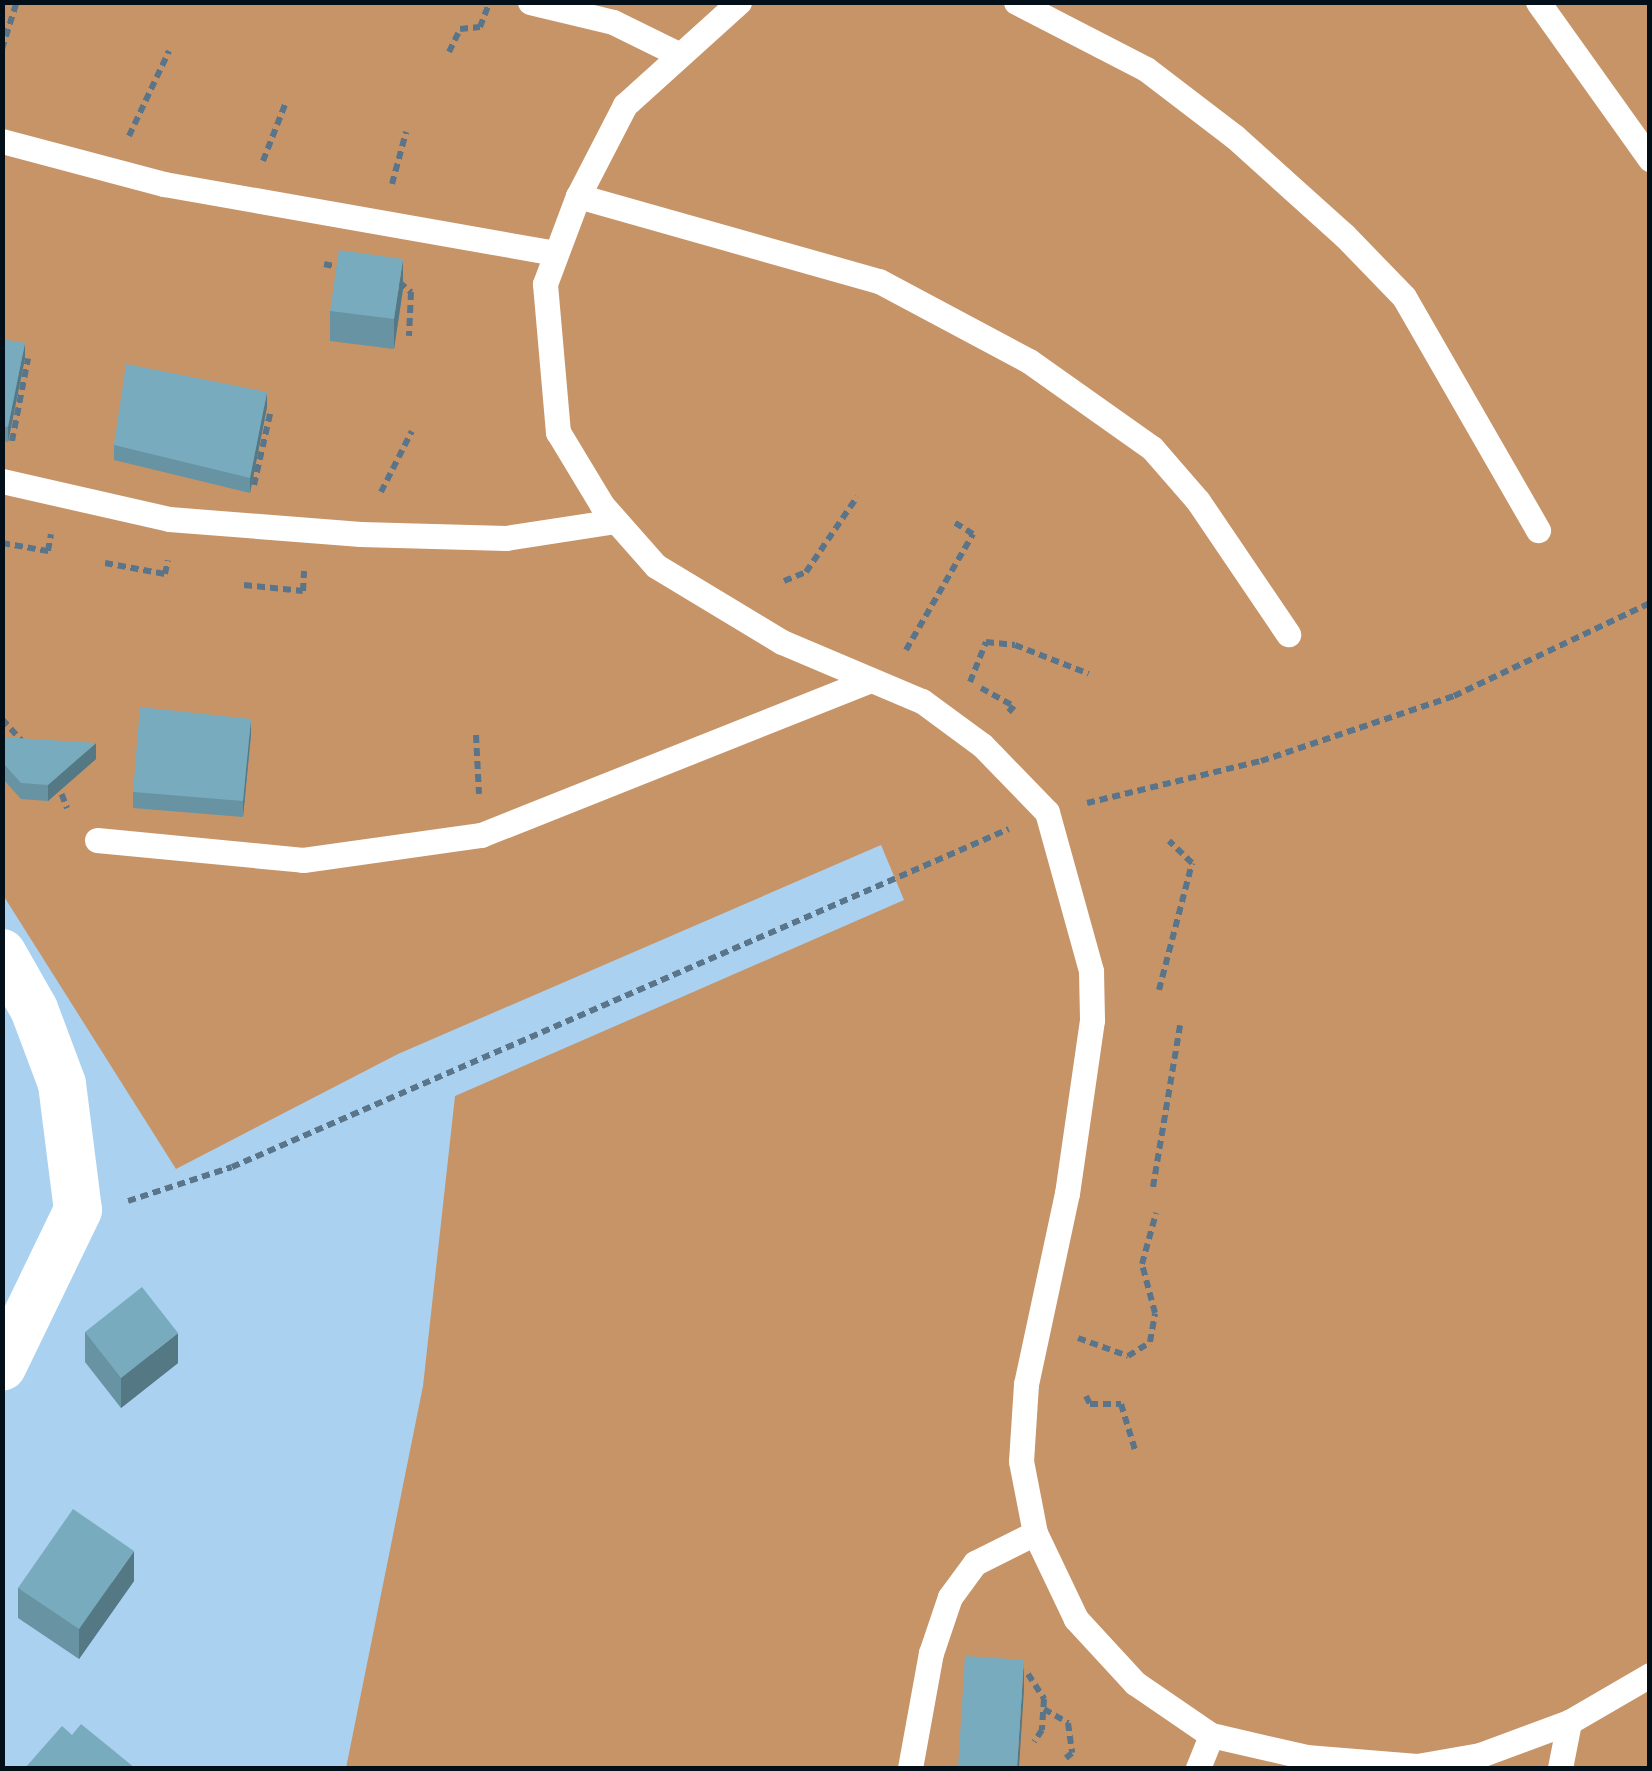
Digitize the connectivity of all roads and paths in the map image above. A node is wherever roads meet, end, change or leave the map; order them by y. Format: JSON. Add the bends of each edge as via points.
{"nodes":[{"id":1,"x":489,"y":2,"type":"edge"},
{"id":2,"x":530,"y":2,"type":"edge"},
{"id":3,"x":739,"y":2,"type":"edge"},
{"id":4,"x":1016,"y":2,"type":"edge"},
{"id":5,"x":1538,"y":2,"type":"edge"},
{"id":6,"x":16,"y":4,"type":"edge"},
{"id":7,"x":2,"y":50,"type":"edge"},
{"id":8,"x":169,"y":51,"type":"dead end"},
{"id":9,"x":449,"y":52,"type":"dead end"},
{"id":10,"x":678,"y":54,"type":"junction"},
{"id":11,"x":286,"y":102,"type":"dead end"},
{"id":12,"x":406,"y":132,"type":"dead end"},
{"id":13,"x":2,"y":141,"type":"edge"},
{"id":14,"x":1650,"y":159,"type":"edge"},
{"id":15,"x":112,"y":170,"type":"junction"},
{"id":16,"x":578,"y":196,"type":"junction"},
{"id":17,"x":249,"y":198,"type":"junction"},
{"id":18,"x":382,"y":221,"type":"junction"},
{"id":19,"x":556,"y":253,"type":"junction"},
{"id":20,"x":324,"y":264,"type":"dead end"},
{"id":21,"x":354,"y":271,"type":"edge"},
{"id":22,"x":384,"y":278,"type":"edge"},
{"id":23,"x":409,"y":336,"type":"dead end"},
{"id":24,"x":28,"y":359,"type":"edge"},
{"id":25,"x":270,"y":414,"type":"edge"},
{"id":26,"x":412,"y":431,"type":"dead end"},
{"id":27,"x":2,"y":448,"type":"edge"},
{"id":28,"x":2,"y":480,"type":"edge"},
{"id":29,"x":857,"y":498,"type":"dead end"},
{"id":30,"x":616,"y":521,"type":"junction"},
{"id":31,"x":952,"y":521,"type":"dead end"},
{"id":32,"x":245,"y":526,"type":"junction"},
{"id":33,"x":1538,"y":530,"type":"dead end"},
{"id":34,"x":360,"y":534,"type":"junction"},
{"id":35,"x":784,"y":580,"type":"dead end"},
{"id":36,"x":1650,"y":603,"type":"edge"},
{"id":37,"x":1288,"y":634,"type":"dead end"},
{"id":38,"x":1089,"y":674,"type":"dead end"},
{"id":39,"x":877,"y":682,"type":"junction"},
{"id":40,"x":2,"y":718,"type":"edge"},
{"id":41,"x":476,"y":736,"type":"dead end"},
{"id":42,"x":982,"y":745,"type":"junction"},
{"id":43,"x":27,"y":747,"type":"edge"},
{"id":44,"x":52,"y":776,"type":"edge"},
{"id":45,"x":67,"y":808,"type":"dead end"},
{"id":46,"x":1048,"y":812,"type":"junction"},
{"id":47,"x":480,"y":835,"type":"junction"},
{"id":48,"x":97,"y":840,"type":"dead end"},
{"id":49,"x":1170,"y":841,"type":"dead end"},
{"id":50,"x":2,"y":953,"type":"edge"},
{"id":51,"x":1160,"y":990,"type":"dead end"},
{"id":52,"x":1180,"y":1025,"type":"dead end"},
{"id":53,"x":1154,"y":1187,"type":"dead end"},
{"id":54,"x":78,"y":1210,"type":"junction"},
{"id":55,"x":1156,"y":1213,"type":"dead end"},
{"id":56,"x":1037,"y":1332,"type":"junction"},
{"id":57,"x":2,"y":1367,"type":"edge"},
{"id":58,"x":1086,"y":1396,"type":"dead end"},
{"id":59,"x":1136,"y":1453,"type":"dead end"},
{"id":60,"x":1035,"y":1533,"type":"junction"},
{"id":61,"x":1005,"y":1667,"type":"edge"},
{"id":62,"x":1650,"y":1676,"type":"edge"},
{"id":63,"x":1044,"y":1710,"type":"junction"},
{"id":64,"x":1568,"y":1722,"type":"junction"},
{"id":65,"x":1211,"y":1734,"type":"junction"},
{"id":66,"x":1034,"y":1742,"type":"dead end"},
{"id":67,"x":1066,"y":1758,"type":"dead end"},
{"id":68,"x":910,"y":1768,"type":"edge"},
{"id":69,"x":1198,"y":1768,"type":"edge"},
{"id":70,"x":1560,"y":1768,"type":"edge"}],
"edges":[{"from":1,"to":9,"type":"path","via":[[480,28],[460,28]]},
{"from":2,"to":10,"type":"lane","via":[[614,22]]},
{"from":3,"to":10,"type":"lane"},
{"from":4,"to":33,"type":"lane","via":[[1146,69],[1235,137],[1344,235],[1404,298]]},
{"from":5,"to":14,"type":"lane"},
{"from":6,"to":7,"type":"path"},
{"from":8,"to":15,"type":"path"},
{"from":10,"to":16,"type":"lane","via":[[625,105]]},
{"from":11,"to":17,"type":"path"},
{"from":12,"to":18,"type":"path"},
{"from":13,"to":15,"type":"lane"},
{"from":15,"to":17,"type":"lane"},
{"from":16,"to":19,"type":"lane"},
{"from":16,"to":37,"type":"lane","via":[[878,280],[1029,361],[1152,448],[1198,502]]},
{"from":17,"to":18,"type":"lane"},
{"from":18,"to":19,"type":"lane"},
{"from":19,"to":30,"type":"lane","via":[[545,284],[558,432]]},
{"from":20,"to":21,"type":"path"},
{"from":22,"to":23,"type":"path","via":[[411,292]]},
{"from":24,"to":27,"type":"path","via":[[10,449]]},
{"from":25,"to":32,"type":"path"},
{"from":26,"to":34,"type":"path"},
{"from":28,"to":32,"type":"lane","via":[[169,520]]},
{"from":29,"to":35,"type":"path","via":[[806,572]]},
{"from":30,"to":34,"type":"lane","via":[[506,538]]},
{"from":30,"to":39,"type":"lane","via":[[656,566],[782,642]]},
{"from":31,"to":39,"type":"path","via":[[973,534]]},
{"from":32,"to":34,"type":"lane"},
{"from":36,"to":46,"type":"path","via":[[1454,696],[1261,761]]},
{"from":38,"to":42,"type":"path","via":[[1016,646],[986,642],[968,681],[1014,706]]},
{"from":39,"to":42,"type":"lane","via":[[922,702]]},
{"from":39,"to":47,"type":"lane"},
{"from":40,"to":43,"type":"path"},
{"from":41,"to":47,"type":"path"},
{"from":42,"to":46,"type":"lane"},
{"from":44,"to":45,"type":"path"},
{"from":46,"to":54,"type":"path","via":[[232,1167],[154,1196]]},
{"from":46,"to":56,"type":"lane","via":[[1090,970],[1092,1020]]},
{"from":47,"to":48,"type":"lane","via":[[302,860]]},
{"from":49,"to":51,"type":"path","via":[[1192,863]]},
{"from":50,"to":54,"type":"street","via":[[34,1009],[62,1084]]},
{"from":52,"to":53,"type":"path"},
{"from":54,"to":57,"type":"street"},
{"from":55,"to":56,"type":"path","via":[[1142,1264],[1155,1313],[1150,1342],[1128,1356],[1088,1339]]},
{"from":56,"to":60,"type":"lane","via":[[1021,1461]]},
{"from":58,"to":59,"type":"path","via":[[1090,1404],[1121,1404]]},
{"from":60,"to":65,"type":"lane","via":[[1076,1618],[1135,1683]]},
{"from":60,"to":68,"type":"lane","via":[[976,1563],[950,1597],[930,1653]]},
{"from":61,"to":63,"type":"path","via":[[1038,1684]]},
{"from":62,"to":64,"type":"lane"},
{"from":63,"to":66,"type":"path"},
{"from":63,"to":67,"type":"path","via":[[1068,1723],[1072,1753]]},
{"from":64,"to":65,"type":"lane","via":[[1480,1755],[1417,1766],[1306,1757]]},
{"from":64,"to":70,"type":"lane"},
{"from":65,"to":69,"type":"lane"}]}
